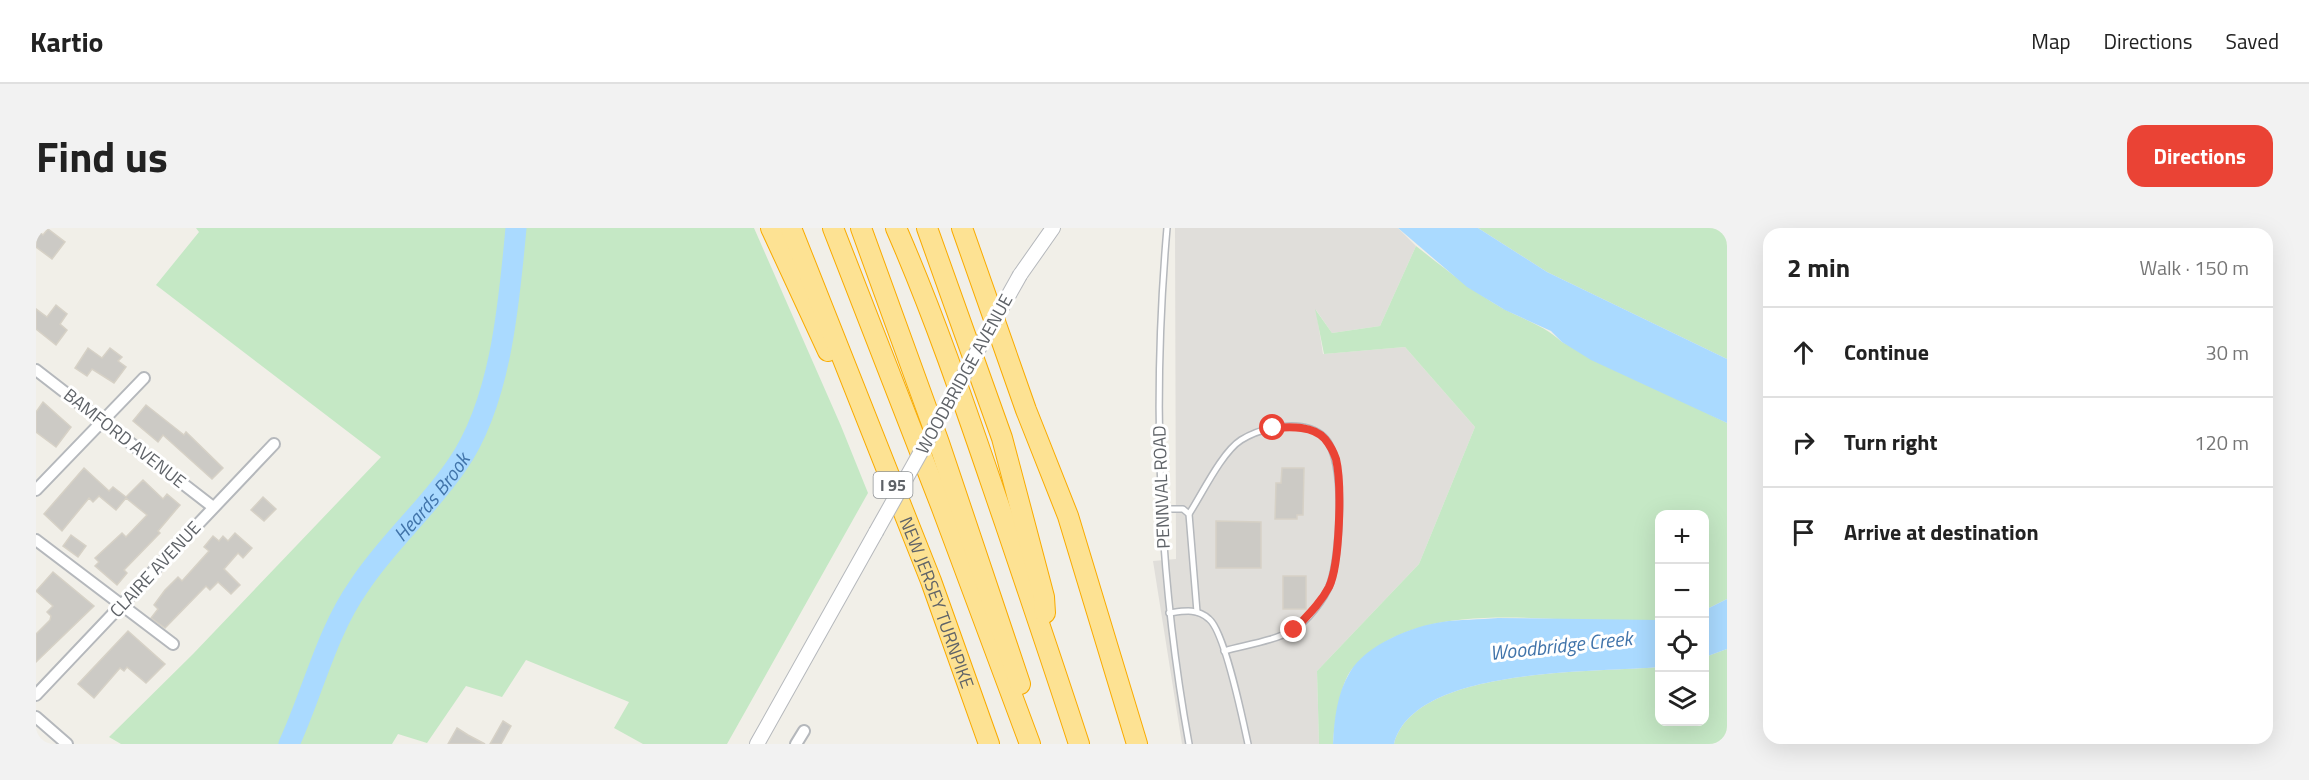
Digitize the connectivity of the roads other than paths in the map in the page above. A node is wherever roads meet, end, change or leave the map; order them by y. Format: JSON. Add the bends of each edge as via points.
{"nodes":[{"id":1,"x":771,"y":228,"type":"edge"},
{"id":2,"x":791,"y":228,"type":"edge"},
{"id":3,"x":833,"y":228,"type":"edge"},
{"id":4,"x":861,"y":228,"type":"edge"},
{"id":5,"x":896,"y":228,"type":"edge"},
{"id":6,"x":927,"y":228,"type":"edge"},
{"id":7,"x":962,"y":228,"type":"edge"},
{"id":8,"x":1053,"y":228,"type":"edge"},
{"id":9,"x":1167,"y":228,"type":"edge"},
{"id":10,"x":36,"y":370,"type":"edge"},
{"id":11,"x":144,"y":378,"type":"dead end"},
{"id":12,"x":102,"y":421,"type":"junction"},
{"id":13,"x":274,"y":444,"type":"dead end"},
{"id":14,"x":885,"y":462,"type":"junction"},
{"id":15,"x":36,"y":490,"type":"edge"},
{"id":16,"x":213,"y":507,"type":"junction"},
{"id":17,"x":1161,"y":509,"type":"junction"},
{"id":18,"x":1189,"y":514,"type":"junction"},
{"id":19,"x":36,"y":540,"type":"edge"},
{"id":20,"x":122,"y":604,"type":"junction"},
{"id":21,"x":1197,"y":612,"type":"junction"},
{"id":22,"x":1169,"y":613,"type":"junction"},
{"id":23,"x":1046,"y":639,"type":"junction"},
{"id":24,"x":173,"y":644,"type":"dead end"},
{"id":25,"x":1224,"y":651,"type":"junction"},
{"id":26,"x":36,"y":695,"type":"edge"},
{"id":27,"x":36,"y":717,"type":"edge"},
{"id":28,"x":804,"y":731,"type":"dead end"},
{"id":29,"x":67,"y":744,"type":"edge"},
{"id":30,"x":757,"y":744,"type":"edge"},
{"id":31,"x":796,"y":744,"type":"edge"},
{"id":32,"x":989,"y":744,"type":"edge"},
{"id":33,"x":1029,"y":744,"type":"edge"},
{"id":34,"x":1040,"y":744,"type":"edge"},
{"id":35,"x":1078,"y":744,"type":"edge"},
{"id":36,"x":1137,"y":744,"type":"edge"},
{"id":37,"x":1189,"y":744,"type":"edge"},
{"id":38,"x":1248,"y":744,"type":"edge"}],
"edges":[{"from":1,"to":14,"type":"highway"},
{"from":2,"to":14,"type":"highway","name":"NEW JERSEY TURNPIKE","number":"I 95"},
{"from":3,"to":33,"type":"highway"},
{"from":4,"to":34,"type":"highway","via":[[939,443]]},
{"from":5,"to":23,"type":"highway","via":[[926,297]]},
{"from":6,"to":23,"type":"highway","via":[[1002,438],[1044,597]]},
{"from":7,"to":36,"type":"highway","via":[[1068,516]]},
{"from":8,"to":30,"type":"street","name":"WOODBRIDGE AVENUE","bridge":true,"via":[[1020,275]]},
{"from":9,"to":17,"type":"lane","name":"PENNVAL ROAD","via":[[1159,351]]},
{"from":10,"to":12,"type":"street","name":"BAMFORD AVENUE"},
{"from":11,"to":12,"type":"street"},
{"from":12,"to":15,"type":"street"},
{"from":12,"to":16,"type":"street","name":"BAMFORD AVENUE"},
{"from":13,"to":16,"type":"street","name":"CLAIRE AVENUE"},
{"from":14,"to":32,"type":"highway","name":"NEW JERSEY TURNPIKE","number":"I 95"},
{"from":16,"to":20,"type":"street","name":"CLAIRE AVENUE"},
{"from":17,"to":18,"type":"lane","via":[[1183,509]]},
{"from":17,"to":22,"type":"lane","name":"PENNVAL ROAD"},
{"from":18,"to":21,"type":"lane"},
{"from":18,"to":25,"type":"lane","via":[[1240,440],[1273,428],[1301,427],[1324,437],[1336,458],[1339,499],[1330,585],[1294,630]]},
{"from":19,"to":20,"type":"street"},
{"from":20,"to":24,"type":"street"},
{"from":20,"to":26,"type":"street","name":"CLAIRE AVENUE"},
{"from":21,"to":22,"type":"lane"},
{"from":21,"to":25,"type":"lane","via":[[1216,627]]},
{"from":22,"to":37,"type":"lane","name":"PENNVAL ROAD"},
{"from":23,"to":35,"type":"highway"},
{"from":25,"to":38,"type":"lane","via":[[1238,693]]},
{"from":27,"to":29,"type":"street"},
{"from":28,"to":31,"type":"street"}]}
